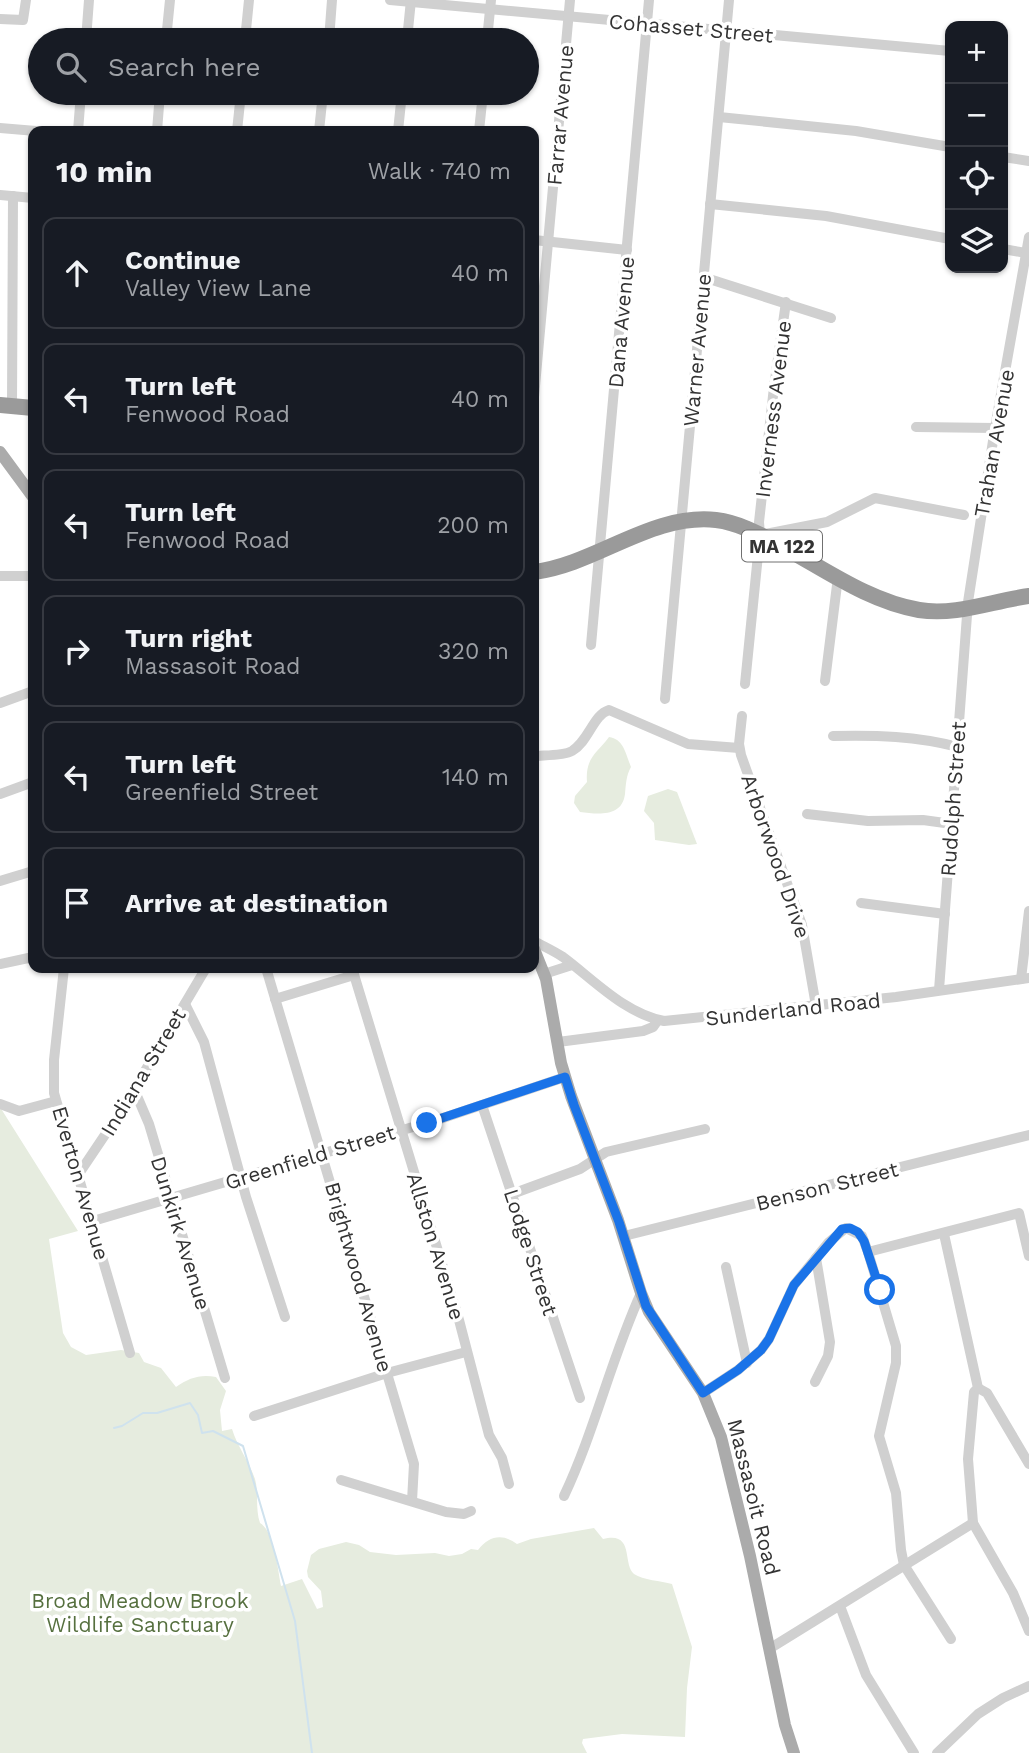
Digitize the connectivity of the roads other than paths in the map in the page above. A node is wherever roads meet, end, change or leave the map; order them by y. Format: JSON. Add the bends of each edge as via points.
{"nodes":[{"id":1,"x":26,"y":0,"type":"edge"},
{"id":2,"x":89,"y":0,"type":"edge"},
{"id":3,"x":170,"y":0,"type":"edge"},
{"id":4,"x":249,"y":0,"type":"edge"},
{"id":5,"x":332,"y":0,"type":"edge"},
{"id":6,"x":390,"y":0,"type":"edge"},
{"id":7,"x":570,"y":0,"type":"edge"},
{"id":8,"x":649,"y":0,"type":"edge"},
{"id":9,"x":729,"y":0,"type":"edge"},
{"id":10,"x":411,"y":1,"type":"edge"},
{"id":11,"x":491,"y":4,"type":"edge"},
{"id":12,"x":569,"y":16,"type":"junction"},
{"id":13,"x":0,"y":19,"type":"edge"},
{"id":14,"x":647,"y":24,"type":"junction"},
{"id":15,"x":87,"y":28,"type":"edge"},
{"id":16,"x":167,"y":28,"type":"edge"},
{"id":17,"x":246,"y":28,"type":"edge"},
{"id":18,"x":329,"y":28,"type":"edge"},
{"id":19,"x":408,"y":28,"type":"edge"},
{"id":20,"x":488,"y":28,"type":"edge"},
{"id":21,"x":727,"y":30,"type":"junction"},
{"id":22,"x":945,"y":51,"type":"edge"},
{"id":23,"x":80,"y":105,"type":"edge"},
{"id":24,"x":159,"y":105,"type":"edge"},
{"id":25,"x":240,"y":105,"type":"edge"},
{"id":26,"x":322,"y":105,"type":"edge"},
{"id":27,"x":401,"y":105,"type":"edge"},
{"id":28,"x":481,"y":105,"type":"edge"},
{"id":29,"x":719,"y":117,"type":"junction"},
{"id":30,"x":78,"y":126,"type":"edge"},
{"id":31,"x":157,"y":126,"type":"edge"},
{"id":32,"x":238,"y":126,"type":"edge"},
{"id":33,"x":320,"y":126,"type":"edge"},
{"id":34,"x":399,"y":126,"type":"edge"},
{"id":35,"x":479,"y":126,"type":"edge"},
{"id":36,"x":0,"y":128,"type":"edge"},
{"id":37,"x":28,"y":130,"type":"edge"},
{"id":38,"x":945,"y":146,"type":"edge"},
{"id":39,"x":1008,"y":158,"type":"edge"},
{"id":40,"x":1029,"y":161,"type":"edge"},
{"id":41,"x":0,"y":195,"type":"edge"},
{"id":42,"x":13,"y":197,"type":"junction"},
{"id":43,"x":28,"y":198,"type":"edge"},
{"id":44,"x":710,"y":204,"type":"junction"},
{"id":45,"x":1029,"y":237,"type":"edge"},
{"id":46,"x":945,"y":238,"type":"edge"},
{"id":47,"x":539,"y":240,"type":"edge"},
{"id":48,"x":549,"y":241,"type":"junction"},
{"id":49,"x":627,"y":250,"type":"junction"},
{"id":50,"x":1008,"y":250,"type":"edge"},
{"id":51,"x":1026,"y":253,"type":"junction"},
{"id":52,"x":703,"y":277,"type":"junction"},
{"id":53,"x":786,"y":302,"type":"junction"},
{"id":54,"x":831,"y":318,"type":"dead end"},
{"id":55,"x":539,"y":345,"type":"edge"},
{"id":56,"x":6,"y":406,"type":"edge"},
{"id":57,"x":28,"y":408,"type":"edge"},
{"id":58,"x":916,"y":427,"type":"dead end"},
{"id":59,"x":995,"y":428,"type":"junction"},
{"id":60,"x":0,"y":452,"type":"edge"},
{"id":61,"x":28,"y":490,"type":"edge"},
{"id":62,"x":964,"y":515,"type":"dead end"},
{"id":63,"x":682,"y":521,"type":"junction"},
{"id":64,"x":760,"y":535,"type":"junction"},
{"id":65,"x":601,"y":552,"type":"junction"},
{"id":66,"x":539,"y":571,"type":"edge"},
{"id":67,"x":0,"y":576,"type":"edge"},
{"id":68,"x":28,"y":576,"type":"edge"},
{"id":69,"x":838,"y":576,"type":"junction"},
{"id":70,"x":1029,"y":596,"type":"edge"},
{"id":71,"x":967,"y":608,"type":"junction"},
{"id":72,"x":591,"y":645,"type":"dead end"},
{"id":73,"x":825,"y":681,"type":"dead end"},
{"id":74,"x":745,"y":684,"type":"dead end"},
{"id":75,"x":28,"y":693,"type":"edge"},
{"id":76,"x":665,"y":699,"type":"dead end"},
{"id":77,"x":0,"y":703,"type":"edge"},
{"id":78,"x":742,"y":716,"type":"dead end"},
{"id":79,"x":833,"y":736,"type":"dead end"},
{"id":80,"x":958,"y":747,"type":"junction"},
{"id":81,"x":739,"y":748,"type":"junction"},
{"id":82,"x":539,"y":755,"type":"edge"},
{"id":83,"x":28,"y":784,"type":"edge"},
{"id":84,"x":0,"y":793,"type":"edge"},
{"id":85,"x":807,"y":814,"type":"dead end"},
{"id":86,"x":952,"y":824,"type":"junction"},
{"id":87,"x":28,"y":873,"type":"edge"},
{"id":88,"x":0,"y":881,"type":"edge"},
{"id":89,"x":861,"y":903,"type":"dead end"},
{"id":90,"x":1029,"y":911,"type":"edge"},
{"id":91,"x":945,"y":914,"type":"junction"},
{"id":92,"x":539,"y":944,"type":"edge"},
{"id":93,"x":28,"y":958,"type":"edge"},
{"id":94,"x":539,"y":962,"type":"edge"},
{"id":95,"x":568,"y":962,"type":"junction"},
{"id":96,"x":0,"y":964,"type":"edge"},
{"id":97,"x":542,"y":969,"type":"junction"},
{"id":98,"x":63,"y":973,"type":"edge"},
{"id":99,"x":203,"y":973,"type":"edge"},
{"id":100,"x":267,"y":973,"type":"edge"},
{"id":101,"x":347,"y":973,"type":"edge"},
{"id":102,"x":354,"y":973,"type":"edge"},
{"id":103,"x":1025,"y":978,"type":"edge"},
{"id":104,"x":939,"y":990,"type":"junction"},
{"id":105,"x":275,"y":999,"type":"junction"},
{"id":106,"x":185,"y":1004,"type":"junction"},
{"id":107,"x":816,"y":1006,"type":"junction"},
{"id":108,"x":658,"y":1020,"type":"junction"},
{"id":109,"x":558,"y":1042,"type":"junction"},
{"id":110,"x":565,"y":1077,"type":"junction"},
{"id":111,"x":134,"y":1089,"type":"junction"},
{"id":112,"x":56,"y":1101,"type":"junction"},
{"id":113,"x":0,"y":1104,"type":"edge"},
{"id":114,"x":482,"y":1105,"type":"junction"},
{"id":115,"x":705,"y":1129,"type":"dead end"},
{"id":116,"x":400,"y":1130,"type":"junction"},
{"id":117,"x":1029,"y":1135,"type":"edge"},
{"id":118,"x":322,"y":1154,"type":"junction"},
{"id":119,"x":595,"y":1160,"type":"junction"},
{"id":120,"x":78,"y":1175,"type":"junction"},
{"id":121,"x":241,"y":1178,"type":"junction"},
{"id":122,"x":512,"y":1194,"type":"junction"},
{"id":123,"x":172,"y":1198,"type":"junction"},
{"id":124,"x":93,"y":1221,"type":"junction"},
{"id":125,"x":944,"y":1234,"type":"junction"},
{"id":126,"x":624,"y":1236,"type":"junction"},
{"id":127,"x":868,"y":1252,"type":"junction"},
{"id":128,"x":1029,"y":1255,"type":"edge"},
{"id":129,"x":816,"y":1258,"type":"junction"},
{"id":130,"x":726,"y":1267,"type":"dead end"},
{"id":131,"x":640,"y":1293,"type":"junction"},
{"id":132,"x":285,"y":1318,"type":"dead end"},
{"id":133,"x":467,"y":1352,"type":"junction"},
{"id":134,"x":130,"y":1353,"type":"dead end"},
{"id":135,"x":747,"y":1363,"type":"junction"},
{"id":136,"x":387,"y":1373,"type":"junction"},
{"id":137,"x":225,"y":1378,"type":"dead end"},
{"id":138,"x":815,"y":1382,"type":"dead end"},
{"id":139,"x":978,"y":1388,"type":"junction"},
{"id":140,"x":703,"y":1393,"type":"junction"},
{"id":141,"x":579,"y":1398,"type":"dead end"},
{"id":142,"x":254,"y":1416,"type":"dead end"},
{"id":143,"x":1029,"y":1464,"type":"edge"},
{"id":144,"x":341,"y":1480,"type":"dead end"},
{"id":145,"x":509,"y":1484,"type":"dead end"},
{"id":146,"x":564,"y":1496,"type":"dead end"},
{"id":147,"x":412,"y":1501,"type":"junction"},
{"id":148,"x":471,"y":1511,"type":"dead end"},
{"id":149,"x":973,"y":1524,"type":"junction"},
{"id":150,"x":904,"y":1566,"type":"junction"},
{"id":151,"x":840,"y":1606,"type":"junction"},
{"id":152,"x":1029,"y":1631,"type":"edge"},
{"id":153,"x":951,"y":1639,"type":"dead end"},
{"id":154,"x":769,"y":1649,"type":"junction"},
{"id":155,"x":1029,"y":1686,"type":"edge"},
{"id":156,"x":794,"y":1753,"type":"edge"},
{"id":157,"x":914,"y":1753,"type":"edge"},
{"id":158,"x":937,"y":1753,"type":"edge"}],
"edges":[{"from":1,"to":13,"type":"street","via":[[23,20]]},
{"from":2,"to":15,"type":"street"},
{"from":3,"to":16,"type":"street"},
{"from":4,"to":17,"type":"street"},
{"from":5,"to":18,"type":"street"},
{"from":6,"to":10,"type":"street","name":"Cohasset Street"},
{"from":7,"to":12,"type":"street","name":"Farrar Avenue"},
{"from":8,"to":14,"type":"street","name":"Dana Avenue"},
{"from":9,"to":21,"type":"street","name":"Warner Avenue"},
{"from":10,"to":11,"type":"street","name":"Cohasset Street"},
{"from":10,"to":19,"type":"street"},
{"from":11,"to":12,"type":"street","name":"Cohasset Street"},
{"from":11,"to":20,"type":"street"},
{"from":12,"to":14,"type":"street","name":"Cohasset Street"},
{"from":12,"to":48,"type":"street","name":"Farrar Avenue"},
{"from":14,"to":21,"type":"street","name":"Cohasset Street"},
{"from":14,"to":49,"type":"street","name":"Dana Avenue"},
{"from":21,"to":22,"type":"street","name":"Cohasset Street"},
{"from":21,"to":29,"type":"street","name":"Warner Avenue"},
{"from":23,"to":30,"type":"street"},
{"from":24,"to":31,"type":"street"},
{"from":25,"to":32,"type":"street"},
{"from":26,"to":33,"type":"street"},
{"from":27,"to":34,"type":"street"},
{"from":28,"to":35,"type":"street"},
{"from":29,"to":38,"type":"street","via":[[856,131]]},
{"from":29,"to":44,"type":"street","name":"Warner Avenue"},
{"from":36,"to":37,"type":"street"},
{"from":39,"to":40,"type":"street"},
{"from":41,"to":42,"type":"street"},
{"from":42,"to":43,"type":"street"},
{"from":42,"to":56,"type":"street"},
{"from":44,"to":46,"type":"street","via":[[826,216]]},
{"from":44,"to":52,"type":"street","name":"Warner Avenue"},
{"from":45,"to":51,"type":"street","name":"Trahan Avenue"},
{"from":47,"to":48,"type":"street"},
{"from":48,"to":49,"type":"street"},
{"from":48,"to":55,"type":"street","name":"Farrar Avenue"},
{"from":49,"to":65,"type":"street","name":"Dana Avenue"},
{"from":50,"to":51,"type":"street"},
{"from":51,"to":59,"type":"street","name":"Trahan Avenue"},
{"from":52,"to":53,"type":"street"},
{"from":52,"to":63,"type":"street","name":"Warner Avenue"},
{"from":53,"to":54,"type":"street"},
{"from":53,"to":64,"type":"street","name":"Inverness Avenue"},
{"from":56,"to":57,"type":"highway"},
{"from":58,"to":59,"type":"street"},
{"from":59,"to":71,"type":"street","name":"Trahan Avenue"},
{"from":60,"to":61,"type":"main road"},
{"from":62,"to":64,"type":"street","via":[[875,498],[827,522]]},
{"from":63,"to":64,"type":"highway","number":"MA 122","via":[[719,520]]},
{"from":63,"to":65,"type":"highway","number":"MA 122"},
{"from":63,"to":76,"type":"street","name":"Warner Avenue"},
{"from":64,"to":69,"type":"highway","number":"MA 122"},
{"from":64,"to":74,"type":"street","name":"Inverness Avenue"},
{"from":65,"to":66,"type":"highway","number":"MA 122"},
{"from":65,"to":72,"type":"street","name":"Dana Avenue"},
{"from":67,"to":68,"type":"street"},
{"from":69,"to":71,"type":"highway","number":"MA 122","via":[[909,607],[930,611]]},
{"from":69,"to":73,"type":"street"},
{"from":70,"to":71,"type":"highway","number":"MA 122"},
{"from":71,"to":80,"type":"street","name":"Rudolph Street"},
{"from":75,"to":77,"type":"street"},
{"from":78,"to":81,"type":"street"},
{"from":79,"to":80,"type":"street","via":[[889,735]]},
{"from":80,"to":86,"type":"street","name":"Rudolph Street"},
{"from":81,"to":82,"type":"street","via":[[688,744],[609,710],[571,752]]},
{"from":81,"to":107,"type":"street","name":"Arborwood Drive","via":[[802,925]]},
{"from":83,"to":84,"type":"street"},
{"from":85,"to":86,"type":"street"},
{"from":86,"to":91,"type":"street","name":"Rudolph Street"},
{"from":87,"to":88,"type":"street"},
{"from":89,"to":91,"type":"street"},
{"from":90,"to":103,"type":"street"},
{"from":91,"to":104,"type":"street","name":"Rudolph Street"},
{"from":92,"to":95,"type":"street","name":"Sunderland Road"},
{"from":93,"to":96,"type":"street"},
{"from":94,"to":97,"type":"main road","name":"Massasoit Road"},
{"from":95,"to":97,"type":"street"},
{"from":95,"to":108,"type":"street","name":"Sunderland Road","via":[[628,1006]]},
{"from":97,"to":109,"type":"main road","name":"Massasoit Road"},
{"from":98,"to":112,"type":"street","name":"Everton Avenue","via":[[54,1060]]},
{"from":99,"to":106,"type":"street","name":"Indiana Street"},
{"from":100,"to":105,"type":"street","name":"Brightwood Avenue"},
{"from":101,"to":105,"type":"street"},
{"from":102,"to":116,"type":"street","name":"Allston Avenue"},
{"from":103,"to":104,"type":"street","name":"Sunderland Road"},
{"from":104,"to":107,"type":"street","name":"Sunderland Road"},
{"from":105,"to":118,"type":"street","name":"Brightwood Avenue"},
{"from":106,"to":111,"type":"street","name":"Indiana Street"},
{"from":106,"to":121,"type":"street","via":[[204,1042]]},
{"from":107,"to":108,"type":"street","name":"Sunderland Road"},
{"from":108,"to":109,"type":"street","via":[[643,1031]]},
{"from":109,"to":110,"type":"main road","name":"Massasoit Road"},
{"from":110,"to":114,"type":"street","name":"Greenfield Street"},
{"from":110,"to":119,"type":"main road","name":"Massasoit Road"},
{"from":111,"to":120,"type":"street","name":"Indiana Street"},
{"from":111,"to":123,"type":"street","name":"Dunkirk Avenue"},
{"from":112,"to":113,"type":"street","via":[[19,1111]]},
{"from":112,"to":120,"type":"street","name":"Everton Avenue"},
{"from":114,"to":116,"type":"street","name":"Greenfield Street"},
{"from":114,"to":122,"type":"street","name":"Lodge Street"},
{"from":115,"to":119,"type":"street","via":[[606,1152]]},
{"from":116,"to":118,"type":"street","name":"Greenfield Street"},
{"from":116,"to":133,"type":"street","name":"Allston Avenue"},
{"from":117,"to":126,"type":"street","name":"Benson Street"},
{"from":118,"to":121,"type":"street","name":"Greenfield Street"},
{"from":118,"to":136,"type":"street","name":"Brightwood Avenue"},
{"from":119,"to":122,"type":"street","via":[[580,1170]]},
{"from":119,"to":126,"type":"main road","name":"Massasoit Road"},
{"from":120,"to":124,"type":"street","name":"Everton Avenue"},
{"from":121,"to":123,"type":"street","name":"Greenfield Street"},
{"from":121,"to":132,"type":"street"},
{"from":122,"to":141,"type":"street","name":"Lodge Street"},
{"from":123,"to":124,"type":"street","name":"Greenfield Street"},
{"from":123,"to":137,"type":"street","name":"Dunkirk Avenue"},
{"from":124,"to":134,"type":"street","name":"Everton Avenue"},
{"from":125,"to":127,"type":"street"},
{"from":125,"to":128,"type":"street","via":[[1019,1213]]},
{"from":125,"to":139,"type":"street"},
{"from":126,"to":131,"type":"main road","name":"Massasoit Road"},
{"from":127,"to":129,"type":"street","via":[[862,1236],[846,1228]]},
{"from":127,"to":150,"type":"street","via":[[896,1346],[879,1436],[896,1493]]},
{"from":129,"to":135,"type":"street","via":[[794,1285],[765,1345]]},
{"from":129,"to":138,"type":"street","via":[[830,1342]]},
{"from":130,"to":135,"type":"street"},
{"from":131,"to":140,"type":"main road","name":"Massasoit Road"},
{"from":131,"to":146,"type":"street","via":[[582,1458]]},
{"from":133,"to":136,"type":"street"},
{"from":133,"to":145,"type":"street","name":"Allston Avenue","via":[[489,1435]]},
{"from":135,"to":140,"type":"street"},
{"from":136,"to":142,"type":"street"},
{"from":136,"to":147,"type":"street","name":"Brightwood Avenue","via":[[414,1464]]},
{"from":139,"to":143,"type":"street","via":[[987,1393]]},
{"from":139,"to":149,"type":"street","via":[[968,1438]]},
{"from":140,"to":154,"type":"main road","name":"Massasoit Road","via":[[732,1479]]},
{"from":144,"to":147,"type":"street"},
{"from":147,"to":148,"type":"street","via":[[446,1512]]},
{"from":149,"to":150,"type":"street"},
{"from":149,"to":152,"type":"street"},
{"from":150,"to":151,"type":"street"},
{"from":150,"to":153,"type":"street"},
{"from":151,"to":154,"type":"street"},
{"from":151,"to":157,"type":"street","via":[[866,1675]]},
{"from":154,"to":156,"type":"main road","name":"Massasoit Road"},
{"from":155,"to":158,"type":"street","via":[[976,1714]]}]}
